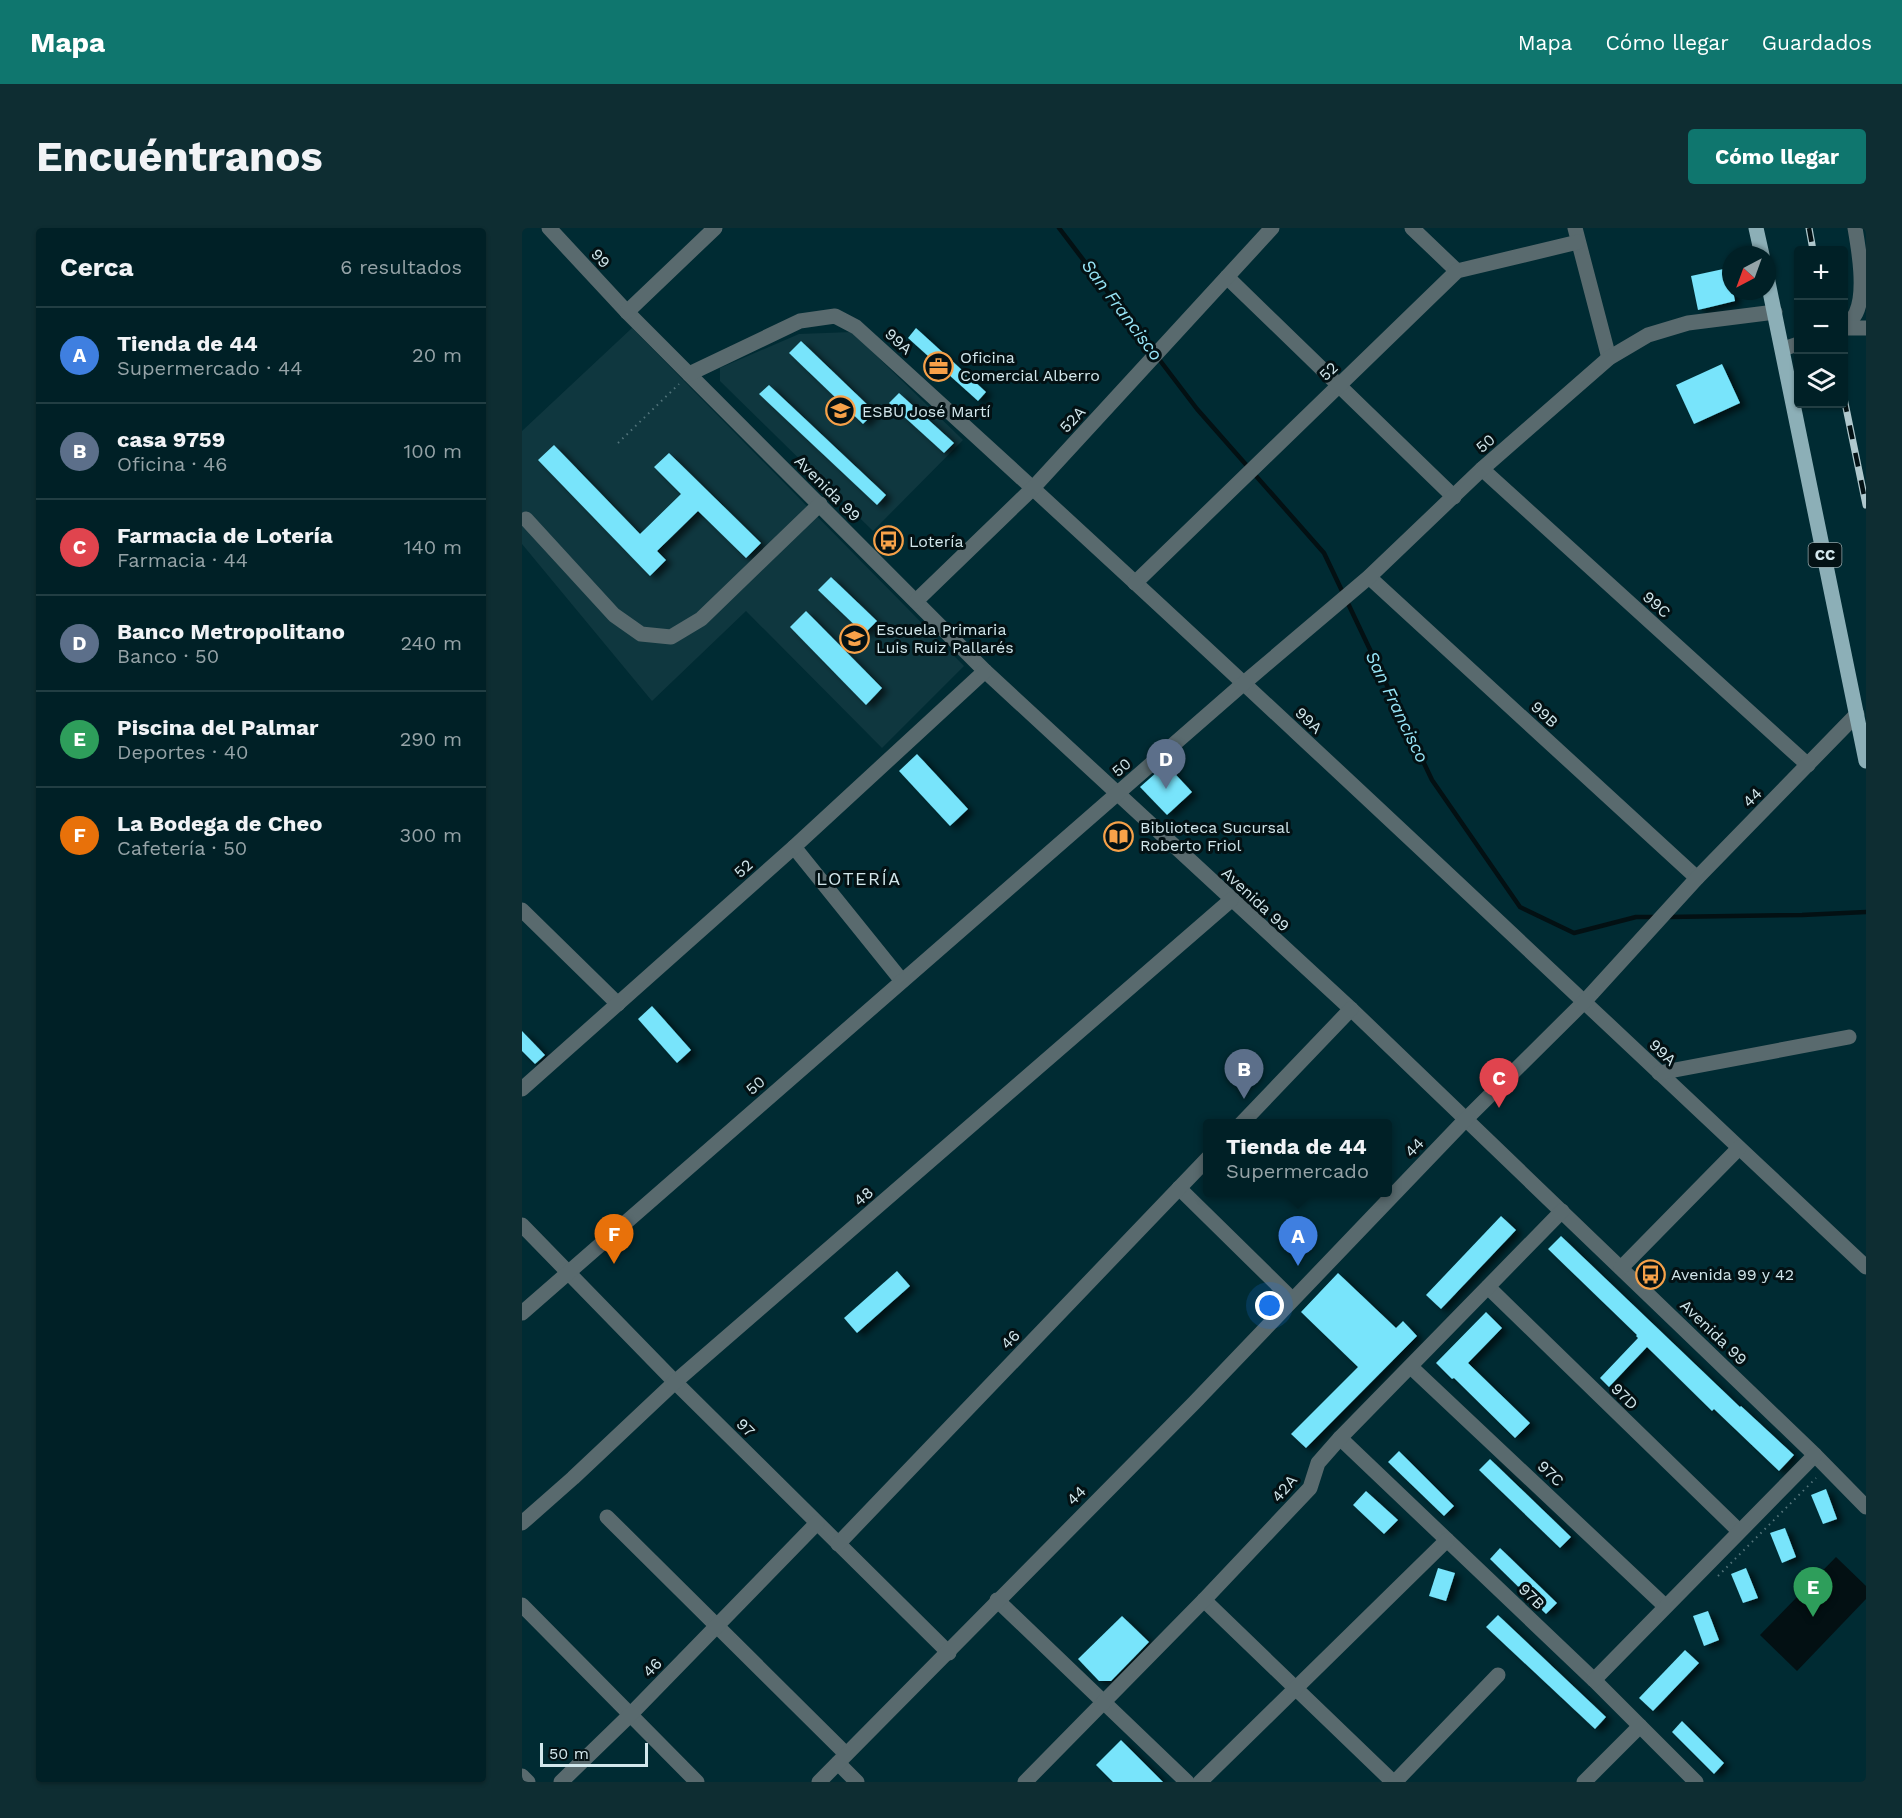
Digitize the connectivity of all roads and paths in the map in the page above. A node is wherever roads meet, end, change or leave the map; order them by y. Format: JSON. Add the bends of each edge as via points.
{"nodes":[{"id":1,"x":549,"y":228,"type":"edge"},
{"id":2,"x":715,"y":228,"type":"edge"},
{"id":3,"x":1272,"y":228,"type":"edge"},
{"id":4,"x":1412,"y":228,"type":"edge"},
{"id":5,"x":1756,"y":228,"type":"edge"},
{"id":6,"x":1855,"y":228,"type":"edge"},
{"id":7,"x":1577,"y":235,"type":"edge"},
{"id":8,"x":1760,"y":246,"type":"edge"},
{"id":9,"x":1457,"y":271,"type":"junction"},
{"id":10,"x":1227,"y":277,"type":"junction"},
{"id":11,"x":1772,"y":300,"type":"edge"},
{"id":12,"x":627,"y":312,"type":"junction"},
{"id":13,"x":1775,"y":312,"type":"junction"},
{"id":14,"x":1848,"y":323,"type":"edge"},
{"id":15,"x":1848,"y":328,"type":"edge"},
{"id":16,"x":1866,"y":328,"type":"edge"},
{"id":17,"x":1794,"y":345,"type":"edge"},
{"id":18,"x":1783,"y":349,"type":"junction"},
{"id":19,"x":1609,"y":358,"type":"junction"},
{"id":20,"x":689,"y":374,"type":"junction"},
{"id":21,"x":1340,"y":385,"type":"junction"},
{"id":22,"x":618,"y":443,"type":"dead end"},
{"id":23,"x":1482,"y":469,"type":"junction"},
{"id":24,"x":1033,"y":488,"type":"junction"},
{"id":25,"x":1454,"y":497,"type":"junction"},
{"id":26,"x":819,"y":504,"type":"junction"},
{"id":27,"x":526,"y":519,"type":"dead end"},
{"id":28,"x":1369,"y":577,"type":"junction"},
{"id":29,"x":1135,"y":583,"type":"junction"},
{"id":30,"x":916,"y":601,"type":"junction"},
{"id":31,"x":985,"y":671,"type":"junction"},
{"id":32,"x":1244,"y":683,"type":"junction"},
{"id":33,"x":1857,"y":714,"type":"junction"},
{"id":34,"x":1866,"y":761,"type":"edge"},
{"id":35,"x":1808,"y":765,"type":"junction"},
{"id":36,"x":1118,"y":794,"type":"junction"},
{"id":37,"x":794,"y":847,"type":"junction"},
{"id":38,"x":1697,"y":878,"type":"junction"},
{"id":39,"x":1231,"y":900,"type":"junction"},
{"id":40,"x":522,"y":910,"type":"edge"},
{"id":41,"x":902,"y":981,"type":"junction"},
{"id":42,"x":1584,"y":1002,"type":"junction"},
{"id":43,"x":618,"y":1004,"type":"junction"},
{"id":44,"x":1351,"y":1009,"type":"junction"},
{"id":45,"x":1848,"y":1037,"type":"dead end"},
{"id":46,"x":1659,"y":1073,"type":"junction"},
{"id":47,"x":522,"y":1089,"type":"edge"},
{"id":48,"x":1246,"y":1119,"type":"edge"},
{"id":49,"x":1466,"y":1119,"type":"junction"},
{"id":50,"x":1739,"y":1148,"type":"junction"},
{"id":51,"x":1203,"y":1163,"type":"edge"},
{"id":52,"x":1179,"y":1188,"type":"junction"},
{"id":53,"x":1392,"y":1196,"type":"edge"},
{"id":54,"x":1391,"y":1197,"type":"edge"},
{"id":55,"x":1562,"y":1211,"type":"junction"},
{"id":56,"x":522,"y":1225,"type":"edge"},
{"id":57,"x":1866,"y":1267,"type":"edge"},
{"id":58,"x":1622,"y":1268,"type":"junction"},
{"id":59,"x":568,"y":1273,"type":"junction"},
{"id":60,"x":1488,"y":1287,"type":"junction"},
{"id":61,"x":1292,"y":1299,"type":"junction"},
{"id":62,"x":522,"y":1312,"type":"edge"},
{"id":63,"x":1411,"y":1366,"type":"junction"},
{"id":64,"x":675,"y":1382,"type":"junction"},
{"id":65,"x":1340,"y":1438,"type":"junction"},
{"id":66,"x":1815,"y":1455,"type":"junction"},
{"id":67,"x":1827,"y":1467,"type":"junction"},
{"id":68,"x":1866,"y":1507,"type":"edge"},
{"id":69,"x":607,"y":1517,"type":"dead end"},
{"id":70,"x":522,"y":1523,"type":"edge"},
{"id":71,"x":817,"y":1523,"type":"junction"},
{"id":72,"x":1738,"y":1530,"type":"junction"},
{"id":73,"x":1447,"y":1540,"type":"junction"},
{"id":74,"x":838,"y":1544,"type":"junction"},
{"id":75,"x":1712,"y":1583,"type":"dead end"},
{"id":76,"x":997,"y":1600,"type":"junction"},
{"id":77,"x":1204,"y":1600,"type":"junction"},
{"id":78,"x":522,"y":1605,"type":"edge"},
{"id":79,"x":1665,"y":1606,"type":"junction"},
{"id":80,"x":717,"y":1626,"type":"junction"},
{"id":81,"x":949,"y":1653,"type":"junction"},
{"id":82,"x":1498,"y":1675,"type":"dead end"},
{"id":83,"x":1594,"y":1680,"type":"junction"},
{"id":84,"x":1296,"y":1688,"type":"junction"},
{"id":85,"x":1103,"y":1702,"type":"junction"},
{"id":86,"x":630,"y":1715,"type":"junction"},
{"id":87,"x":1640,"y":1726,"type":"junction"},
{"id":88,"x":842,"y":1759,"type":"junction"},
{"id":89,"x":522,"y":1776,"type":"edge"},
{"id":90,"x":528,"y":1782,"type":"edge"},
{"id":91,"x":561,"y":1782,"type":"edge"},
{"id":92,"x":697,"y":1782,"type":"edge"},
{"id":93,"x":819,"y":1782,"type":"edge"},
{"id":94,"x":857,"y":1782,"type":"edge"},
{"id":95,"x":1025,"y":1782,"type":"edge"},
{"id":96,"x":1187,"y":1782,"type":"edge"},
{"id":97,"x":1200,"y":1782,"type":"edge"},
{"id":98,"x":1394,"y":1782,"type":"edge"},
{"id":99,"x":1584,"y":1782,"type":"edge"},
{"id":100,"x":1696,"y":1782,"type":"edge"}],
"edges":[{"from":1,"to":12,"type":"street","name":"99"},
{"from":2,"to":12,"type":"street"},
{"from":3,"to":10,"type":"street","name":"52A"},
{"from":4,"to":9,"type":"street"},
{"from":5,"to":8,"type":"main road"},
{"from":6,"to":14,"type":"street","via":[[1862,287],[1857,312]]},
{"from":7,"to":9,"type":"street"},
{"from":7,"to":19,"type":"street"},
{"from":9,"to":21,"type":"street","name":"52"},
{"from":10,"to":21,"type":"street"},
{"from":10,"to":24,"type":"street","name":"52A"},
{"from":11,"to":13,"type":"main road","number":"CC"},
{"from":12,"to":20,"type":"street","name":"Avenida 99"},
{"from":13,"to":18,"type":"main road","number":"CC"},
{"from":13,"to":19,"type":"street","name":"50","via":[[1688,323],[1648,335]]},
{"from":15,"to":16,"type":"street"},
{"from":17,"to":18,"type":"street"},
{"from":18,"to":33,"type":"main road","number":"CC"},
{"from":19,"to":23,"type":"street","name":"50"},
{"from":20,"to":22,"type":"path"},
{"from":20,"to":24,"type":"street","name":"99A","via":[[800,321],[835,316],[856,327]]},
{"from":20,"to":26,"type":"street","name":"Avenida 99"},
{"from":21,"to":25,"type":"street"},
{"from":21,"to":29,"type":"street","name":"52"},
{"from":23,"to":25,"type":"street","name":"50"},
{"from":23,"to":35,"type":"street","name":"99C"},
{"from":24,"to":29,"type":"street","name":"99A"},
{"from":24,"to":30,"type":"street","name":"52A"},
{"from":25,"to":28,"type":"street","name":"50"},
{"from":26,"to":27,"type":"street","via":[[701,619],[671,637],[641,634],[614,615]]},
{"from":26,"to":30,"type":"street","name":"Avenida 99"},
{"from":28,"to":32,"type":"street","name":"50"},
{"from":28,"to":38,"type":"street","name":"99B"},
{"from":29,"to":32,"type":"street","name":"99A"},
{"from":30,"to":31,"type":"street","name":"Avenida 99"},
{"from":31,"to":36,"type":"street","name":"Avenida 99"},
{"from":31,"to":37,"type":"street","name":"52"},
{"from":32,"to":36,"type":"street","name":"50"},
{"from":32,"to":42,"type":"street","name":"99A"},
{"from":33,"to":34,"type":"main road","number":"CC"},
{"from":33,"to":35,"type":"street","name":"44"},
{"from":35,"to":38,"type":"street","name":"44"},
{"from":36,"to":39,"type":"street","name":"Avenida 99"},
{"from":36,"to":41,"type":"street","name":"50"},
{"from":37,"to":41,"type":"street"},
{"from":37,"to":43,"type":"street","name":"52"},
{"from":38,"to":42,"type":"street","name":"44"},
{"from":39,"to":44,"type":"street","name":"Avenida 99"},
{"from":39,"to":64,"type":"street","name":"48"},
{"from":40,"to":43,"type":"street"},
{"from":41,"to":59,"type":"street","name":"50"},
{"from":42,"to":46,"type":"street","name":"99A"},
{"from":42,"to":49,"type":"street","name":"44"},
{"from":43,"to":47,"type":"street","name":"52"},
{"from":44,"to":48,"type":"street"},
{"from":44,"to":49,"type":"street","name":"Avenida 99"},
{"from":45,"to":46,"type":"street"},
{"from":46,"to":50,"type":"street","name":"99A"},
{"from":49,"to":53,"type":"street","name":"44"},
{"from":49,"to":55,"type":"street","name":"Avenida 99"},
{"from":50,"to":57,"type":"street","name":"99A"},
{"from":50,"to":58,"type":"street"},
{"from":51,"to":52,"type":"street","name":"46"},
{"from":52,"to":61,"type":"street"},
{"from":52,"to":74,"type":"street","name":"46"},
{"from":54,"to":61,"type":"street","name":"44"},
{"from":55,"to":58,"type":"street","name":"Avenida 99"},
{"from":55,"to":60,"type":"street","name":"42A"},
{"from":56,"to":59,"type":"street","name":"97"},
{"from":58,"to":66,"type":"street","name":"Avenida 99"},
{"from":59,"to":62,"type":"street","name":"50"},
{"from":59,"to":64,"type":"street","name":"97"},
{"from":60,"to":63,"type":"street","name":"42A"},
{"from":60,"to":72,"type":"street","name":"97D"},
{"from":61,"to":76,"type":"street","name":"44"},
{"from":63,"to":65,"type":"street","name":"42A"},
{"from":63,"to":79,"type":"street","name":"97C"},
{"from":64,"to":70,"type":"street","name":"48"},
{"from":64,"to":71,"type":"street","name":"97"},
{"from":65,"to":73,"type":"street","name":"97B"},
{"from":65,"to":77,"type":"street","name":"42A","via":[[1318,1463],[1310,1488]]},
{"from":66,"to":67,"type":"street","name":"Avenida 99"},
{"from":66,"to":72,"type":"street"},
{"from":67,"to":68,"type":"street","name":"Avenida 99"},
{"from":67,"to":75,"type":"path"},
{"from":69,"to":80,"type":"street"},
{"from":71,"to":74,"type":"street","name":"97"},
{"from":71,"to":80,"type":"street","name":"46"},
{"from":72,"to":79,"type":"street"},
{"from":73,"to":83,"type":"street","name":"97B"},
{"from":73,"to":84,"type":"street"},
{"from":74,"to":81,"type":"street","name":"97"},
{"from":76,"to":81,"type":"street","name":"44"},
{"from":76,"to":85,"type":"street"},
{"from":77,"to":84,"type":"street"},
{"from":77,"to":85,"type":"street","name":"42A"},
{"from":78,"to":86,"type":"street"},
{"from":79,"to":83,"type":"street"},
{"from":80,"to":86,"type":"street","name":"46"},
{"from":80,"to":88,"type":"street"},
{"from":81,"to":88,"type":"street","name":"44"},
{"from":82,"to":98,"type":"street"},
{"from":83,"to":87,"type":"street","name":"97B"},
{"from":84,"to":97,"type":"street"},
{"from":84,"to":98,"type":"street"},
{"from":85,"to":95,"type":"street","name":"42A"},
{"from":85,"to":96,"type":"street"},
{"from":86,"to":91,"type":"street","name":"46"},
{"from":86,"to":92,"type":"street"},
{"from":87,"to":99,"type":"street"},
{"from":87,"to":100,"type":"street","name":"97B"},
{"from":88,"to":93,"type":"street","name":"44"},
{"from":88,"to":94,"type":"street"},
{"from":89,"to":90,"type":"street"}]}
